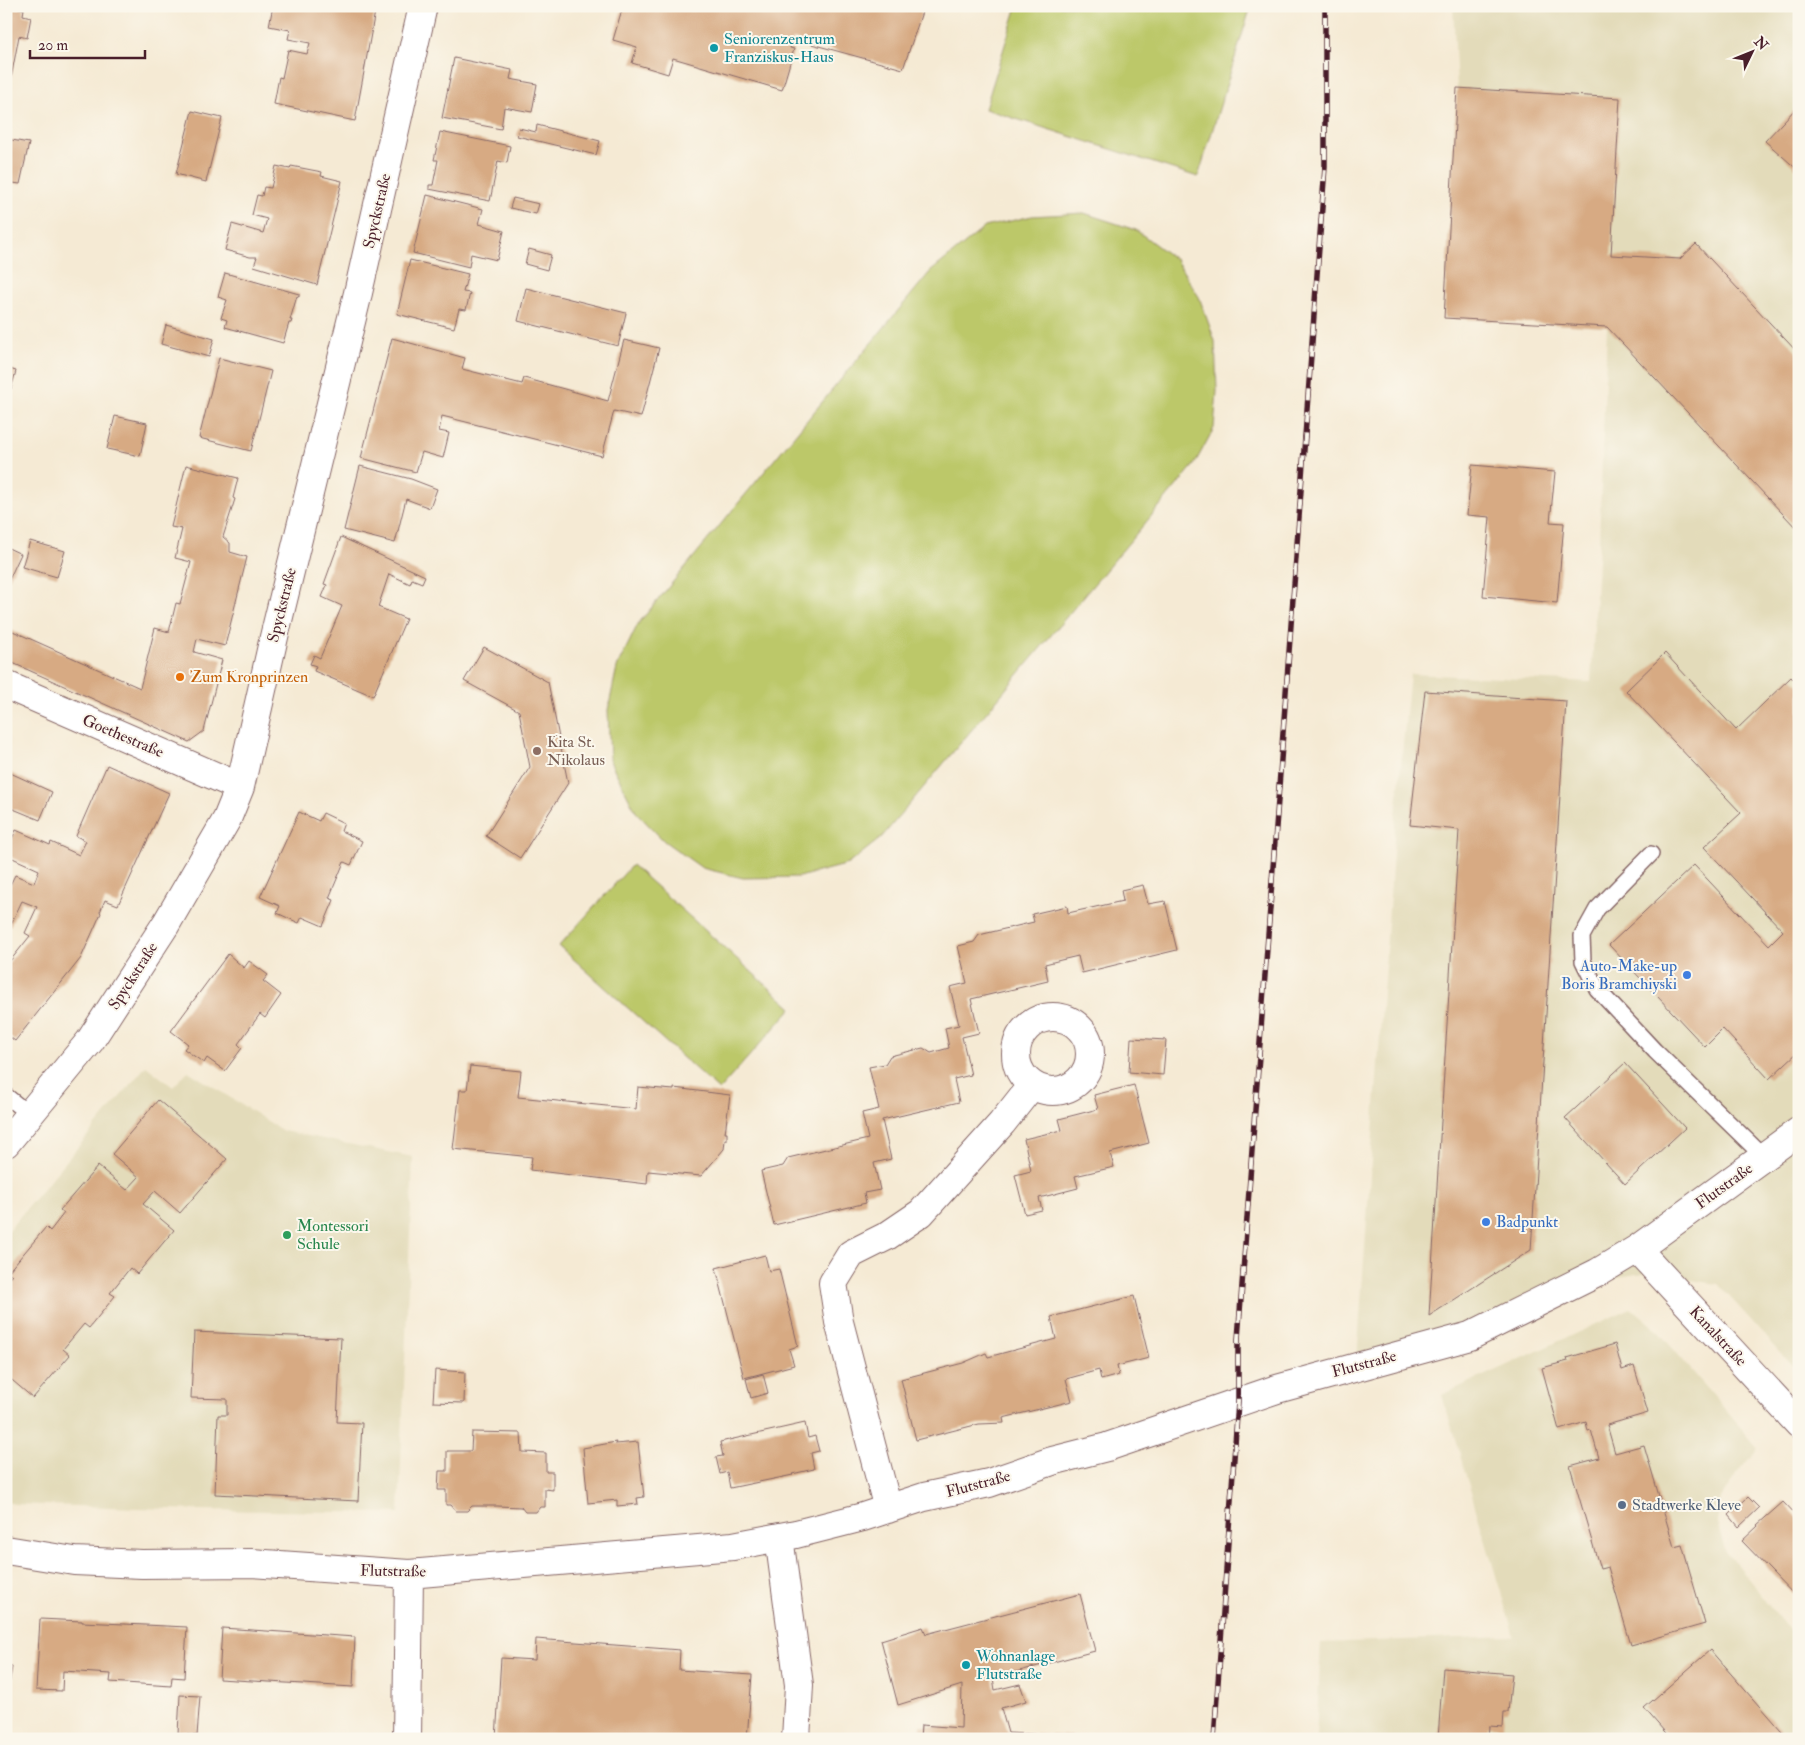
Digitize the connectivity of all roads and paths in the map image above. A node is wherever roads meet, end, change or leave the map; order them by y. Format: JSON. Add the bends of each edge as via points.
{"nodes":[{"id":1,"x":423,"y":6,"type":"edge"},
{"id":2,"x":6,"y":684,"type":"edge"},
{"id":3,"x":240,"y":786,"type":"junction"},
{"id":4,"x":1651,"y":854,"type":"dead end"},
{"id":5,"x":1032,"y":1085,"type":"dead end"},
{"id":6,"x":6,"y":1096,"type":"edge"},
{"id":7,"x":30,"y":1115,"type":"junction"},
{"id":8,"x":1799,"y":1131,"type":"edge"},
{"id":9,"x":6,"y":1143,"type":"edge"},
{"id":10,"x":1764,"y":1157,"type":"junction"},
{"id":11,"x":1637,"y":1249,"type":"junction"},
{"id":12,"x":1799,"y":1424,"type":"edge"},
{"id":13,"x":888,"y":1509,"type":"junction"},
{"id":14,"x":779,"y":1537,"type":"junction"},
{"id":15,"x":6,"y":1550,"type":"edge"},
{"id":16,"x":409,"y":1574,"type":"junction"},
{"id":17,"x":407,"y":1739,"type":"edge"},
{"id":18,"x":796,"y":1739,"type":"edge"}],
"edges":[{"from":1,"to":3,"type":"street","name":"Spyckstraße"},
{"from":2,"to":3,"type":"street","name":"Goethestraße"},
{"from":3,"to":7,"type":"street","name":"Spyckstraße","via":[[226,819],[166,924],[90,1042]]},
{"from":4,"to":10,"type":"lane","via":[[1597,909],[1582,936],[1583,961],[1597,989],[1655,1051]]},
{"from":5,"to":13,"type":"street","via":[[921,1214],[851,1254],[833,1283],[839,1322]]},
{"from":6,"to":7,"type":"lane"},
{"from":7,"to":9,"type":"street","name":"Spyckstraße"},
{"from":8,"to":10,"type":"street","name":"Flutstraße"},
{"from":10,"to":11,"type":"street","name":"Flutstraße"},
{"from":11,"to":12,"type":"street","name":"Kanalstraße"},
{"from":11,"to":13,"type":"street","name":"Flutstraße","via":[[1470,1336],[1277,1389],[1107,1447]]},
{"from":13,"to":14,"type":"street","name":"Flutstraße"},
{"from":14,"to":16,"type":"street","name":"Flutstraße","via":[[733,1546]]},
{"from":14,"to":18,"type":"street","via":[[798,1685]]},
{"from":15,"to":16,"type":"street","name":"Flutstraße","via":[[74,1561],[251,1563]]},
{"from":16,"to":17,"type":"street"}]}
